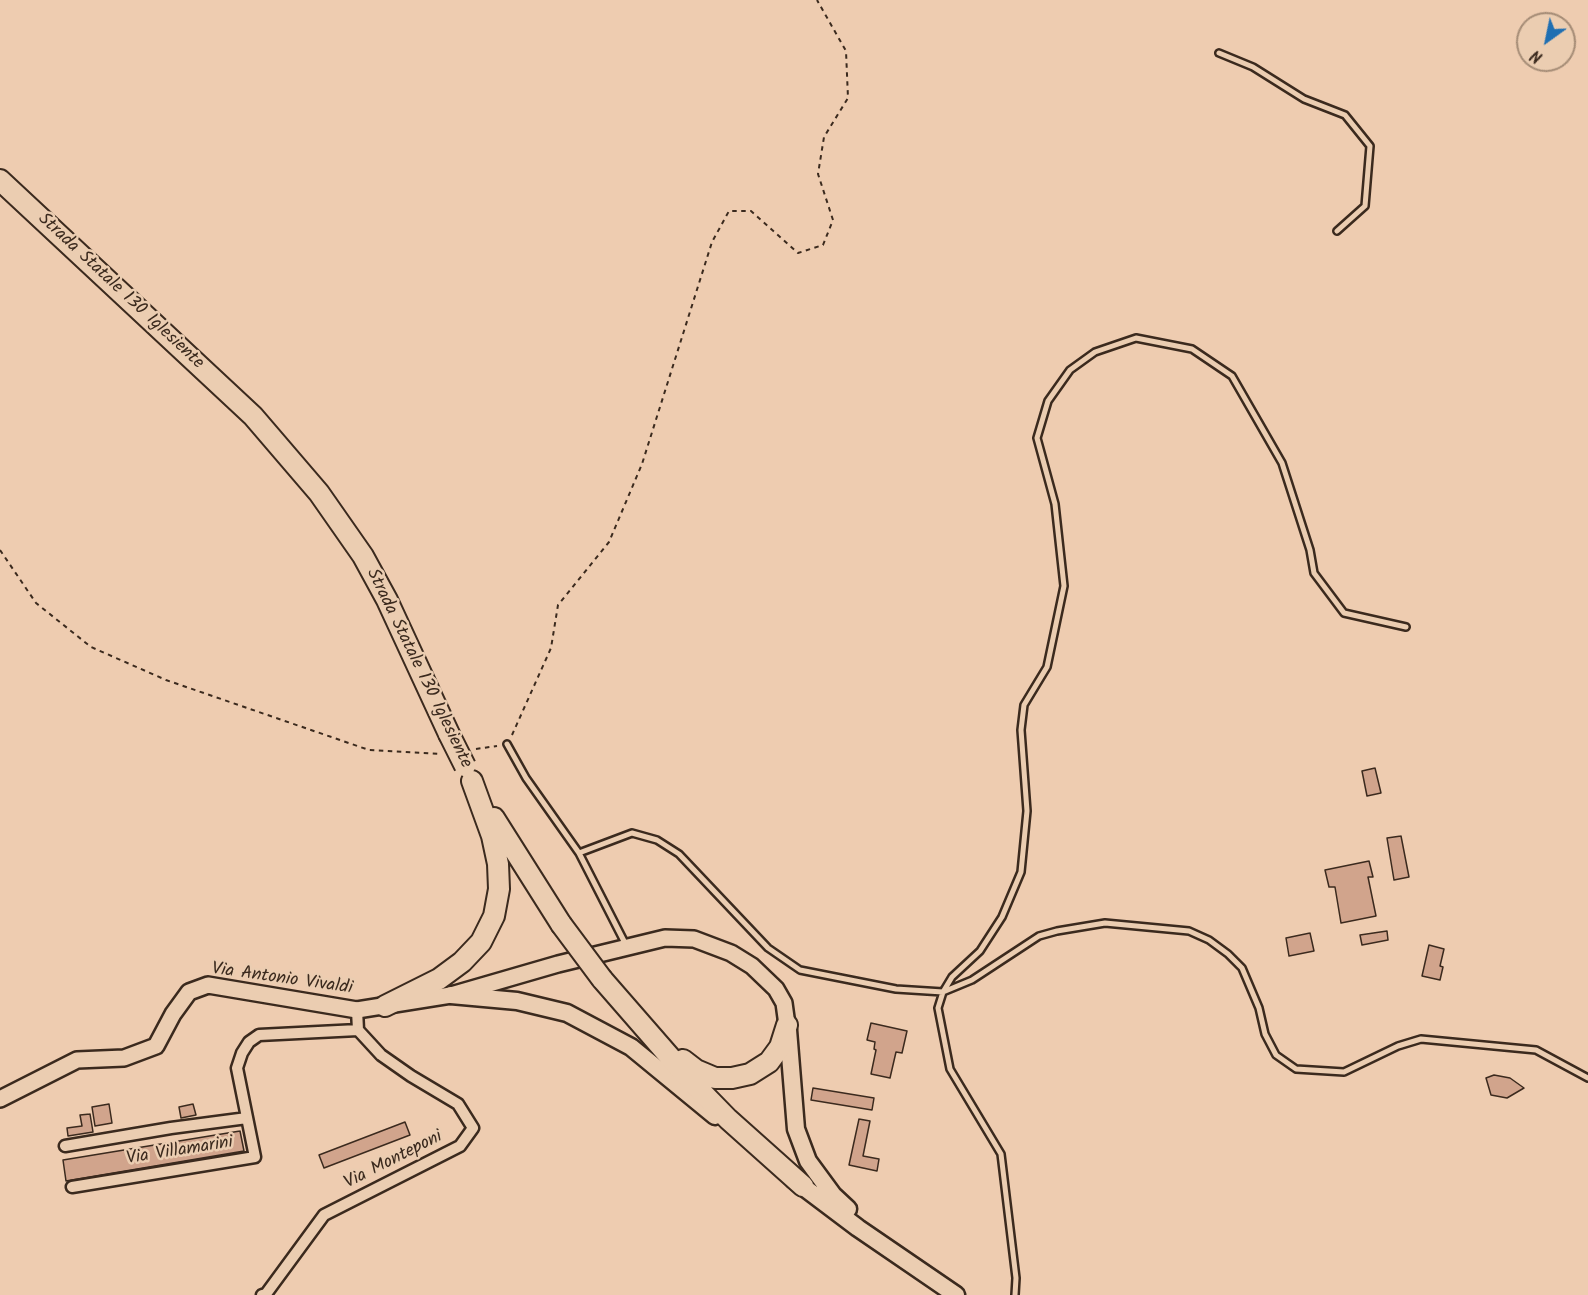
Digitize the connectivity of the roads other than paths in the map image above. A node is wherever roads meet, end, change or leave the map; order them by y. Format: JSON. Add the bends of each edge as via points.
{"nodes":[{"id":1,"x":1219,"y":53,"type":"dead end"},
{"id":2,"x":0,"y":180,"type":"edge"},
{"id":3,"x":1337,"y":231,"type":"dead end"},
{"id":4,"x":1406,"y":627,"type":"dead end"},
{"id":5,"x":507,"y":744,"type":"road end"},
{"id":6,"x":468,"y":773,"type":"junction"},
{"id":7,"x":579,"y":853,"type":"junction"},
{"id":8,"x":627,"y":946,"type":"junction"},
{"id":9,"x":602,"y":979,"type":"junction"},
{"id":10,"x":943,"y":992,"type":"junction"},
{"id":11,"x":451,"y":995,"type":"junction"},
{"id":12,"x":385,"y":1006,"type":"junction"},
{"id":13,"x":357,"y":1010,"type":"junction"},
{"id":14,"x":787,"y":1024,"type":"junction"},
{"id":15,"x":358,"y":1030,"type":"junction"},
{"id":16,"x":1588,"y":1078,"type":"edge"},
{"id":17,"x":0,"y":1099,"type":"edge"},
{"id":18,"x":247,"y":1118,"type":"junction"},
{"id":19,"x":65,"y":1146,"type":"dead end"},
{"id":20,"x":803,"y":1186,"type":"junction"},
{"id":21,"x":72,"y":1187,"type":"dead end"},
{"id":22,"x":858,"y":1228,"type":"junction"},
{"id":23,"x":262,"y":1295,"type":"edge"},
{"id":24,"x":956,"y":1295,"type":"edge"},
{"id":25,"x":1015,"y":1295,"type":"edge"}],
"edges":[{"from":1,"to":3,"type":"lane","via":[[1304,99],[1345,114],[1370,146],[1365,206]]},
{"from":2,"to":6,"type":"highway","name":"Strada Statale 130 Iglesiente","bridge":true,"via":[[253,416],[319,493],[363,556],[387,600]]},
{"from":4,"to":10,"type":"lane","via":[[1344,613],[1314,573],[1282,463],[1232,376],[1192,349],[1136,338],[1095,352],[1070,370],[1048,400],[1037,438],[1055,504],[1064,586],[1047,667],[1024,705],[1021,730],[1028,812],[1022,872],[1002,917],[980,951],[952,977]]},
{"from":5,"to":7,"type":"lane"},
{"from":6,"to":9,"type":"highway","name":"Strada Statale 130 Iglesiente","bridge":true,"via":[[561,924]]},
{"from":6,"to":12,"type":"highway","via":[[492,836],[498,864],[494,916],[481,942],[462,962],[439,979]]},
{"from":7,"to":8,"type":"lane"},
{"from":7,"to":10,"type":"lane","via":[[632,833],[657,840],[679,854],[768,948],[800,970],[896,989]]},
{"from":8,"to":11,"type":"main road","name":"Via Antonio Vivaldi"},
{"from":8,"to":14,"type":"main road","name":"Via Antonio Vivaldi","via":[[665,938],[693,939],[731,953],[776,989],[784,1003]]},
{"from":9,"to":14,"type":"highway","via":[[685,1062],[715,1078],[732,1078],[759,1070],[780,1047]]},
{"from":9,"to":20,"type":"highway","name":"Strada Statale 130 Iglesiente","via":[[690,1080]]},
{"from":10,"to":16,"type":"lane","via":[[972,981],[1039,936],[1057,931],[1105,923],[1189,931],[1209,940],[1242,968],[1276,1055],[1296,1069],[1344,1072],[1421,1040],[1536,1050]]},
{"from":10,"to":25,"type":"lane","via":[[938,1008],[950,1069],[1002,1154]]},
{"from":11,"to":12,"type":"main road","name":"Via Antonio Vivaldi"},
{"from":11,"to":20,"type":"main road","via":[[517,1001],[567,1013],[631,1047]]},
{"from":12,"to":13,"type":"main road","name":"Via Antonio Vivaldi"},
{"from":13,"to":15,"type":"street"},
{"from":13,"to":17,"type":"main road","name":"Via Antonio Vivaldi","via":[[208,985],[189,992],[172,1014],[156,1046],[124,1058],[77,1060]]},
{"from":14,"to":22,"type":"main road","via":[[796,1129],[808,1161],[833,1195],[859,1219]]},
{"from":15,"to":18,"type":"street","name":"Via Villamarini","via":[[259,1035],[249,1042],[237,1068]]},
{"from":15,"to":23,"type":"street","name":"Via Monteponi","via":[[381,1055],[458,1104],[473,1128],[460,1146],[324,1215]]},
{"from":18,"to":19,"type":"street","name":"Via Villamarini"},
{"from":18,"to":21,"type":"street","name":"Via Villamarini","via":[[255,1157]]},
{"from":20,"to":22,"type":"main road"},
{"from":22,"to":24,"type":"main road"}]}
